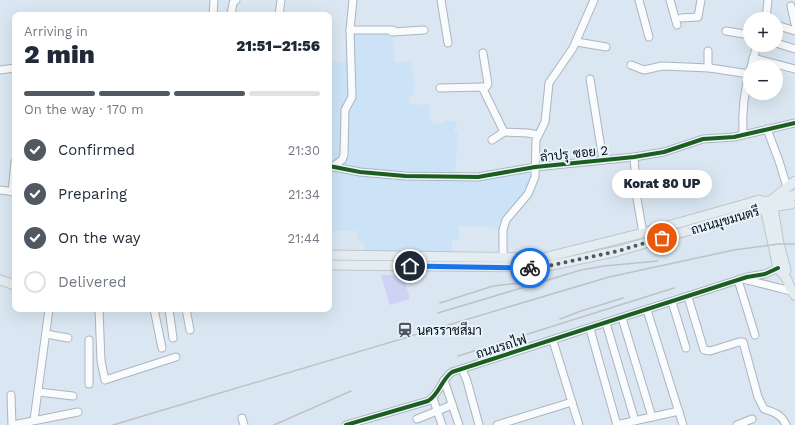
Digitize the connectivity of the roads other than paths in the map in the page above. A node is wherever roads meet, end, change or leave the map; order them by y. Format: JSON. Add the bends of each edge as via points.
{"nodes":[{"id":1,"x":214,"y":0,"type":"edge"},
{"id":2,"x":236,"y":0,"type":"edge"},
{"id":3,"x":281,"y":0,"type":"edge"},
{"id":4,"x":353,"y":0,"type":"edge"},
{"id":5,"x":441,"y":0,"type":"edge"},
{"id":6,"x":594,"y":0,"type":"edge"},
{"id":7,"x":639,"y":0,"type":"edge"},
{"id":8,"x":670,"y":0,"type":"edge"},
{"id":9,"x":701,"y":0,"type":"edge"},
{"id":10,"x":768,"y":0,"type":"edge"},
{"id":11,"x":792,"y":6,"type":"dead end"},
{"id":12,"x":213,"y":12,"type":"edge"},
{"id":13,"x":231,"y":12,"type":"edge"},
{"id":14,"x":279,"y":12,"type":"edge"},
{"id":15,"x":767,"y":12,"type":"edge"},
{"id":16,"x":681,"y":18,"type":"dead end"},
{"id":17,"x":795,"y":24,"type":"edge"},
{"id":18,"x":677,"y":25,"type":"dead end"},
{"id":19,"x":783,"y":27,"type":"edge"},
{"id":20,"x":350,"y":30,"type":"junction"},
{"id":21,"x":424,"y":30,"type":"dead end"},
{"id":22,"x":726,"y":31,"type":"dead end"},
{"id":23,"x":795,"y":31,"type":"edge"},
{"id":24,"x":743,"y":34,"type":"edge"},
{"id":25,"x":649,"y":37,"type":"dead end"},
{"id":26,"x":577,"y":42,"type":"junction"},
{"id":27,"x":448,"y":43,"type":"dead end"},
{"id":28,"x":783,"y":45,"type":"edge"},
{"id":29,"x":606,"y":47,"type":"dead end"},
{"id":30,"x":795,"y":49,"type":"edge"},
{"id":31,"x":708,"y":51,"type":"dead end"},
{"id":32,"x":755,"y":52,"type":"edge"},
{"id":33,"x":483,"y":53,"type":"dead end"},
{"id":34,"x":753,"y":58,"type":"joint"},
{"id":35,"x":631,"y":65,"type":"dead end"},
{"id":36,"x":12,"y":68,"type":"edge"},
{"id":37,"x":710,"y":68,"type":"junction"},
{"id":38,"x":795,"y":69,"type":"edge"},
{"id":39,"x":0,"y":70,"type":"edge"},
{"id":40,"x":743,"y":70,"type":"edge"},
{"id":41,"x":590,"y":79,"type":"dead end"},
{"id":42,"x":482,"y":87,"type":"junction"},
{"id":43,"x":440,"y":88,"type":"dead end"},
{"id":44,"x":745,"y":100,"type":"edge"},
{"id":45,"x":795,"y":123,"type":"edge"},
{"id":46,"x":767,"y":129,"type":"junction"},
{"id":47,"x":504,"y":132,"type":"junction"},
{"id":48,"x":538,"y":135,"type":"junction"},
{"id":49,"x":743,"y":135,"type":"junction"},
{"id":50,"x":492,"y":140,"type":"dead end"},
{"id":51,"x":634,"y":157,"type":"junction"},
{"id":52,"x":603,"y":160,"type":"junction"},
{"id":53,"x":332,"y":165,"type":"edge"},
{"id":54,"x":332,"y":166,"type":"edge"},
{"id":55,"x":535,"y":168,"type":"junction"},
{"id":56,"x":795,"y":181,"type":"edge"},
{"id":57,"x":787,"y":187,"type":"junction"},
{"id":58,"x":0,"y":190,"type":"edge"},
{"id":59,"x":12,"y":192,"type":"edge"},
{"id":60,"x":794,"y":202,"type":"edge"},
{"id":61,"x":769,"y":204,"type":"junction"},
{"id":62,"x":643,"y":233,"type":"junction"},
{"id":63,"x":616,"y":240,"type":"junction"},
{"id":64,"x":618,"y":251,"type":"junction"},
{"id":65,"x":332,"y":255,"type":"edge"},
{"id":66,"x":503,"y":258,"type":"junction"},
{"id":67,"x":332,"y":265,"type":"edge"},
{"id":68,"x":506,"y":267,"type":"junction"},
{"id":69,"x":781,"y":271,"type":"junction"},
{"id":70,"x":0,"y":280,"type":"edge"},
{"id":71,"x":740,"y":280,"type":"junction"},
{"id":72,"x":12,"y":284,"type":"edge"},
{"id":73,"x":793,"y":293,"type":"edge"},
{"id":74,"x":688,"y":297,"type":"junction"},
{"id":75,"x":672,"y":302,"type":"junction"},
{"id":76,"x":647,"y":310,"type":"junction"},
{"id":77,"x":49,"y":312,"type":"edge"},
{"id":78,"x":99,"y":312,"type":"edge"},
{"id":79,"x":155,"y":312,"type":"edge"},
{"id":80,"x":169,"y":312,"type":"edge"},
{"id":81,"x":187,"y":312,"type":"edge"},
{"id":82,"x":622,"y":318,"type":"junction"},
{"id":83,"x":606,"y":323,"type":"junction"},
{"id":84,"x":590,"y":329,"type":"junction"},
{"id":85,"x":190,"y":330,"type":"dead end"},
{"id":86,"x":46,"y":334,"type":"junction"},
{"id":87,"x":755,"y":335,"type":"dead end"},
{"id":88,"x":68,"y":338,"type":"dead end"},
{"id":89,"x":173,"y":338,"type":"dead end"},
{"id":90,"x":89,"y":340,"type":"dead end"},
{"id":91,"x":553,"y":341,"type":"junction"},
{"id":92,"x":162,"y":348,"type":"dead end"},
{"id":93,"x":686,"y":348,"type":"dead end"},
{"id":94,"x":176,"y":357,"type":"dead end"},
{"id":95,"x":101,"y":361,"type":"junction"},
{"id":96,"x":89,"y":365,"type":"junction"},
{"id":97,"x":462,"y":369,"type":"junction"},
{"id":98,"x":444,"y":380,"type":"junction"},
{"id":99,"x":89,"y":384,"type":"dead end"},
{"id":100,"x":38,"y":392,"type":"junction"},
{"id":101,"x":11,"y":395,"type":"dead end"},
{"id":102,"x":73,"y":396,"type":"dead end"},
{"id":103,"x":433,"y":398,"type":"junction"},
{"id":104,"x":572,"y":402,"type":"junction"},
{"id":105,"x":452,"y":405,"type":"junction"},
{"id":106,"x":438,"y":411,"type":"junction"},
{"id":107,"x":679,"y":411,"type":"junction"},
{"id":108,"x":78,"y":412,"type":"dead end"},
{"id":109,"x":652,"y":417,"type":"junction"},
{"id":110,"x":417,"y":419,"type":"dead end"},
{"id":111,"x":752,"y":419,"type":"dead end"},
{"id":112,"x":34,"y":420,"type":"junction"},
{"id":113,"x":635,"y":421,"type":"junction"},
{"id":114,"x":12,"y":425,"type":"edge"},
{"id":115,"x":346,"y":425,"type":"edge"},
{"id":116,"x":442,"y":425,"type":"edge"},
{"id":117,"x":459,"y":425,"type":"edge"},
{"id":118,"x":479,"y":425,"type":"edge"},
{"id":119,"x":497,"y":425,"type":"edge"},
{"id":120,"x":579,"y":425,"type":"edge"},
{"id":121,"x":616,"y":425,"type":"edge"},
{"id":122,"x":683,"y":425,"type":"edge"},
{"id":123,"x":737,"y":425,"type":"edge"},
{"id":124,"x":786,"y":425,"type":"edge"}],
"edges":[{"from":1,"to":12,"type":"street"},
{"from":2,"to":13,"type":"street"},
{"from":3,"to":14,"type":"street"},
{"from":4,"to":20,"type":"street"},
{"from":5,"to":27,"type":"street"},
{"from":6,"to":26,"type":"street"},
{"from":7,"to":25,"type":"street"},
{"from":8,"to":18,"type":"street"},
{"from":9,"to":16,"type":"street","via":[[698,17]]},
{"from":10,"to":15,"type":"street"},
{"from":11,"to":17,"type":"street"},
{"from":19,"to":23,"type":"street"},
{"from":20,"to":21,"type":"street"},
{"from":20,"to":53,"type":"street","via":[[352,97],[345,110],[344,155],[342,160]]},
{"from":22,"to":24,"type":"street"},
{"from":26,"to":29,"type":"street"},
{"from":26,"to":48,"type":"street","via":[[549,83],[545,122]]},
{"from":28,"to":30,"type":"street"},
{"from":31,"to":37,"type":"street"},
{"from":32,"to":34,"type":"street"},
{"from":33,"to":42,"type":"street","via":[[488,84]]},
{"from":34,"to":38,"type":"street"},
{"from":35,"to":37,"type":"street","via":[[644,70],[662,66]]},
{"from":36,"to":39,"type":"street"},
{"from":37,"to":40,"type":"street"},
{"from":41,"to":52,"type":"street"},
{"from":42,"to":43,"type":"street"},
{"from":42,"to":47,"type":"street"},
{"from":44,"to":49,"type":"street"},
{"from":45,"to":46,"type":"street","name":"ลำปรุ ซอย 2"},
{"from":46,"to":49,"type":"street","name":"ลำปรุ ซอย 2"},
{"from":46,"to":57,"type":"street"},
{"from":47,"to":48,"type":"street"},
{"from":47,"to":50,"type":"street"},
{"from":48,"to":55,"type":"street"},
{"from":49,"to":51,"type":"street","name":"ลำปรุ ซอย 2","via":[[703,139],[664,152]]},
{"from":51,"to":52,"type":"street","name":"ลำปรุ ซอย 2"},
{"from":51,"to":62,"type":"street"},
{"from":52,"to":55,"type":"street","name":"ลำปรุ ซอย 2"},
{"from":54,"to":55,"type":"street","name":"ลำปรุ ซอย 2","via":[[405,176],[458,177],[478,177]]},
{"from":55,"to":66,"type":"street","via":[[535,177],[528,194],[506,220],[502,230]]},
{"from":56,"to":57,"type":"main road"},
{"from":57,"to":61,"type":"main road"},
{"from":58,"to":59,"type":"street"},
{"from":60,"to":61,"type":"main road"},
{"from":61,"to":62,"type":"main road","name":"ถนนมุขมนตรี","via":[[759,200]]},
{"from":61,"to":64,"type":"main road","name":"ถนนมุขมนตรี"},
{"from":61,"to":69,"type":"main road"},
{"from":62,"to":63,"type":"main road","name":"ถนนมุขมนตรี"},
{"from":63,"to":64,"type":"main road"},
{"from":63,"to":66,"type":"main road","name":"ถนนมุขมนตรี","via":[[543,258]]},
{"from":64,"to":68,"type":"main road","name":"ถนนมุขมนตรี","via":[[543,267]]},
{"from":65,"to":66,"type":"main road","name":"ถนนมุขมนตรี"},
{"from":66,"to":68,"type":"main road"},
{"from":67,"to":68,"type":"main road","name":"ถนนมุขมนตรี"},
{"from":69,"to":71,"type":"street","name":"ถนนรถไฟ","via":[[770,277]]},
{"from":69,"to":73,"type":"main road"},
{"from":70,"to":72,"type":"main road"},
{"from":71,"to":73,"type":"street"},
{"from":71,"to":74,"type":"street","name":"ถนนรถไฟ"},
{"from":71,"to":87,"type":"street"},
{"from":74,"to":75,"type":"street","name":"ถนนรถไฟ"},
{"from":74,"to":124,"type":"street","via":[[704,350],[710,351],[743,342],[758,397],[764,409],[775,412]]},
{"from":75,"to":76,"type":"street","name":"ถนนรถไฟ"},
{"from":75,"to":93,"type":"street"},
{"from":76,"to":82,"type":"street","name":"ถนนรถไฟ"},
{"from":76,"to":107,"type":"street"},
{"from":77,"to":86,"type":"street"},
{"from":78,"to":95,"type":"street"},
{"from":79,"to":92,"type":"street"},
{"from":80,"to":89,"type":"street"},
{"from":81,"to":85,"type":"street"},
{"from":82,"to":83,"type":"street","name":"ถนนรถไฟ"},
{"from":82,"to":109,"type":"street"},
{"from":83,"to":84,"type":"street","name":"ถนนรถไฟ"},
{"from":83,"to":113,"type":"street"},
{"from":84,"to":91,"type":"street","name":"ถนนรถไฟ"},
{"from":84,"to":121,"type":"street"},
{"from":86,"to":88,"type":"street"},
{"from":86,"to":100,"type":"street"},
{"from":90,"to":96,"type":"street"},
{"from":91,"to":97,"type":"street","name":"ถนนรถไฟ"},
{"from":91,"to":104,"type":"street"},
{"from":94,"to":95,"type":"street","via":[[107,380],[104,378]]},
{"from":95,"to":96,"type":"street"},
{"from":96,"to":99,"type":"street"},
{"from":97,"to":98,"type":"street","name":"ถนนรถไฟ","via":[[452,372]]},
{"from":97,"to":118,"type":"street"},
{"from":98,"to":103,"type":"street","name":"ถนนรถไฟ"},
{"from":98,"to":105,"type":"street"},
{"from":100,"to":102,"type":"street"},
{"from":100,"to":112,"type":"street"},
{"from":101,"to":114,"type":"street"},
{"from":103,"to":106,"type":"street"},
{"from":103,"to":115,"type":"street"},
{"from":104,"to":119,"type":"street"},
{"from":104,"to":120,"type":"street"},
{"from":105,"to":106,"type":"street"},
{"from":105,"to":117,"type":"street"},
{"from":106,"to":110,"type":"street"},
{"from":106,"to":116,"type":"street"},
{"from":107,"to":109,"type":"street"},
{"from":107,"to":122,"type":"street"},
{"from":108,"to":112,"type":"street"},
{"from":109,"to":113,"type":"street"},
{"from":111,"to":123,"type":"street"},
{"from":112,"to":114,"type":"street"},
{"from":113,"to":121,"type":"street"}]}
